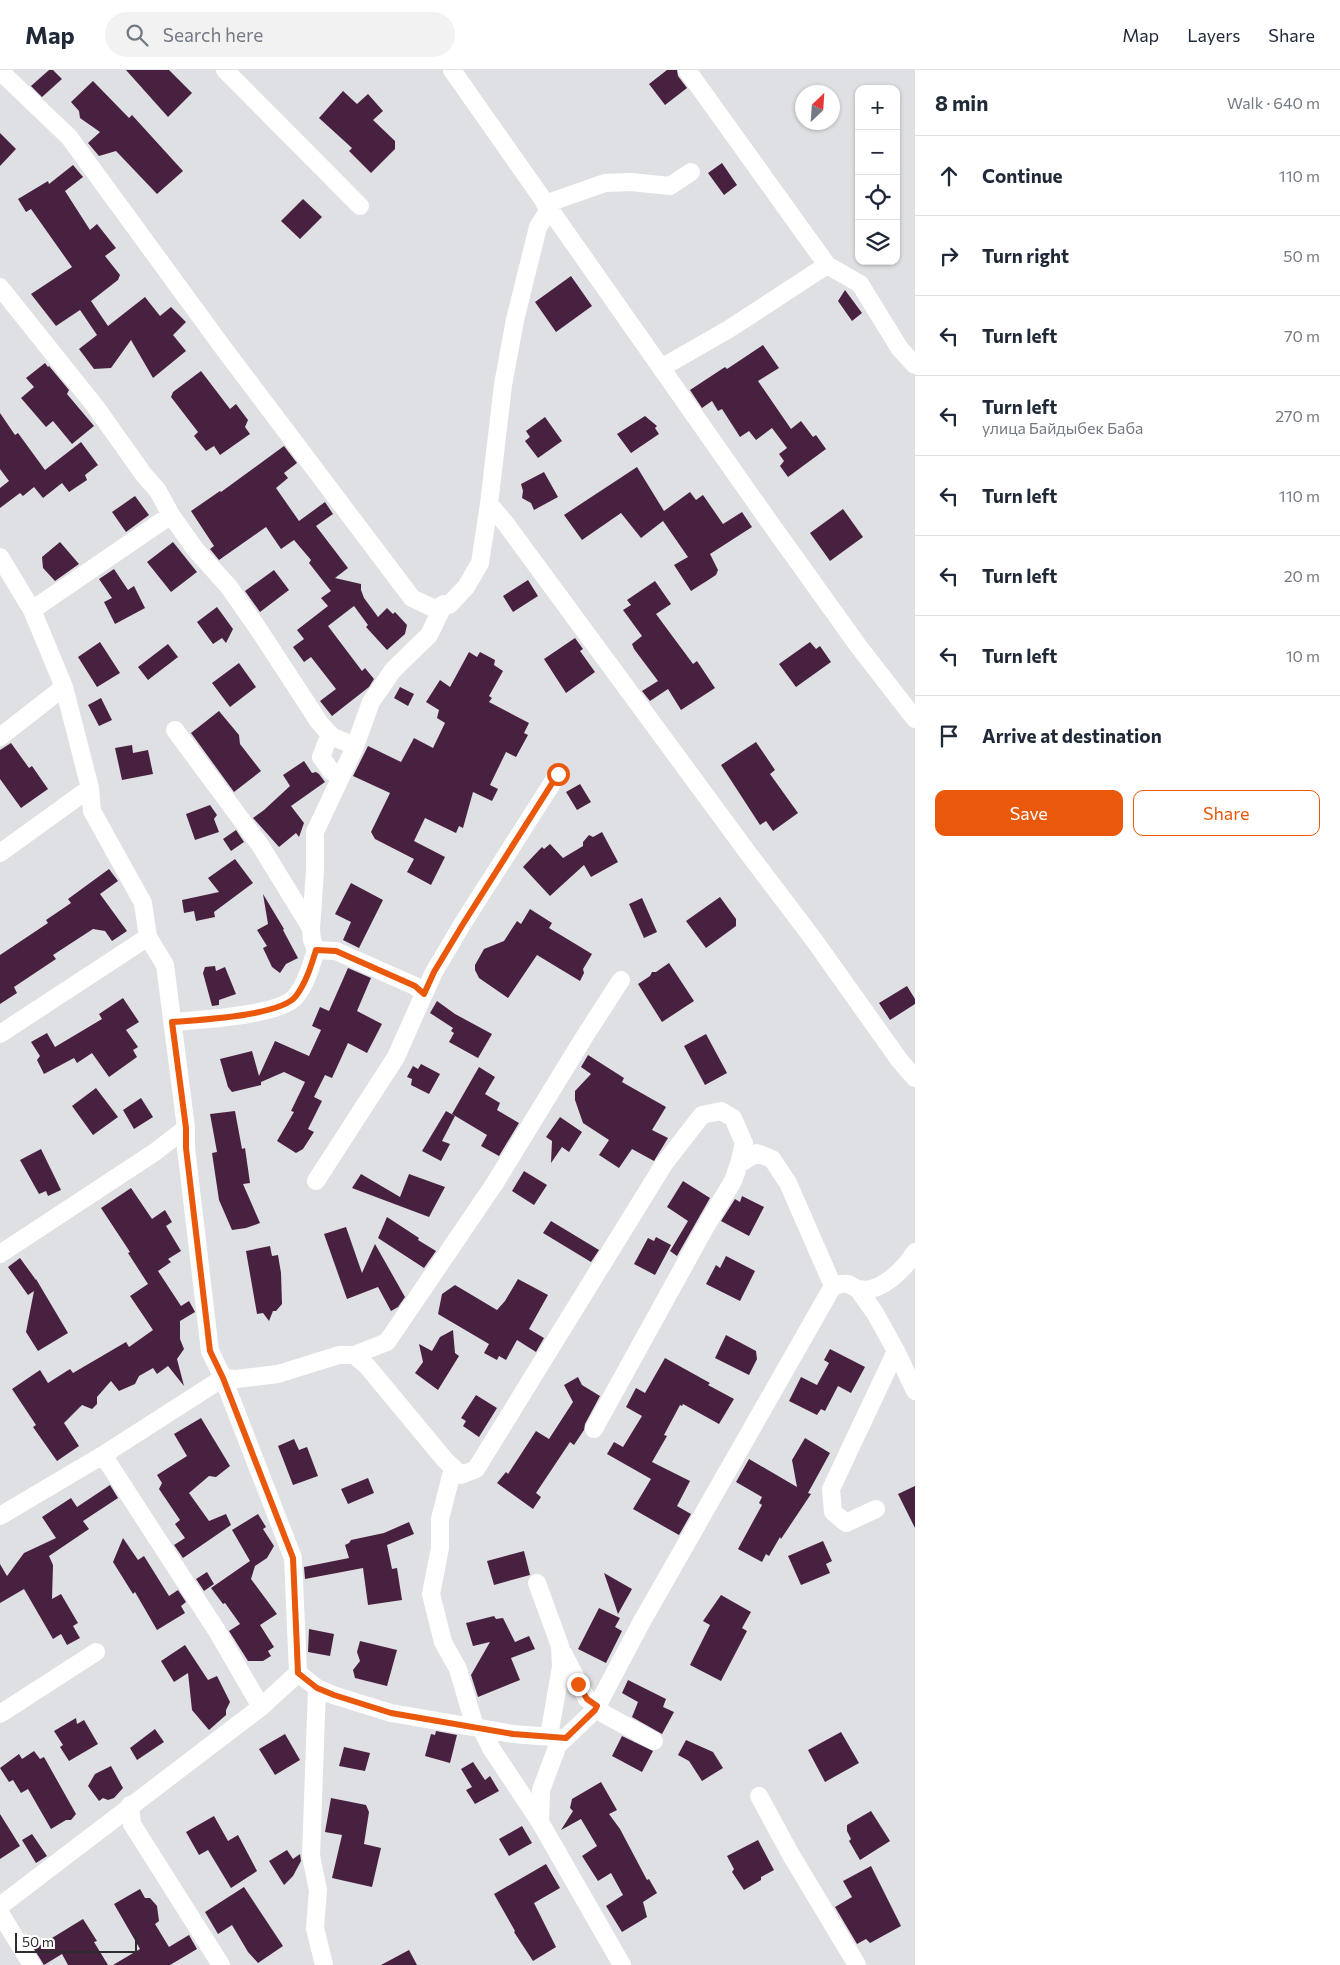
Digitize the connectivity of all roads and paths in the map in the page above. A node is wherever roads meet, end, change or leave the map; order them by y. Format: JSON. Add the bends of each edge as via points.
{"nodes":[{"id":1,"x":225,"y":70,"type":"edge"},
{"id":2,"x":452,"y":70,"type":"edge"},
{"id":3,"x":687,"y":70,"type":"edge"},
{"id":4,"x":0,"y":71,"type":"edge"},
{"id":5,"x":692,"y":172,"type":"dead end"},
{"id":6,"x":360,"y":206,"type":"dead end"},
{"id":7,"x":547,"y":207,"type":"junction"},
{"id":8,"x":827,"y":265,"type":"junction"},
{"id":9,"x":0,"y":287,"type":"edge"},
{"id":10,"x":915,"y":365,"type":"edge"},
{"id":11,"x":661,"y":368,"type":"junction"},
{"id":12,"x":489,"y":504,"type":"junction"},
{"id":13,"x":171,"y":515,"type":"junction"},
{"id":14,"x":3,"y":568,"type":"edge"},
{"id":15,"x":444,"y":604,"type":"junction"},
{"id":16,"x":32,"y":610,"type":"junction"},
{"id":17,"x":64,"y":687,"type":"junction"},
{"id":18,"x":915,"y":719,"type":"edge"},
{"id":19,"x":176,"y":730,"type":"dead end"},
{"id":20,"x":330,"y":734,"type":"junction"},
{"id":21,"x":0,"y":737,"type":"edge"},
{"id":22,"x":355,"y":746,"type":"junction"},
{"id":23,"x":558,"y":774,"type":"dead end"},
{"id":24,"x":340,"y":777,"type":"junction"},
{"id":25,"x":90,"y":788,"type":"junction"},
{"id":26,"x":0,"y":854,"type":"edge"},
{"id":27,"x":311,"y":929,"type":"junction"},
{"id":28,"x":148,"y":937,"type":"junction"},
{"id":29,"x":316,"y":950,"type":"junction"},
{"id":30,"x":621,"y":980,"type":"dead end"},
{"id":31,"x":424,"y":994,"type":"junction"},
{"id":32,"x":172,"y":1022,"type":"junction"},
{"id":33,"x":0,"y":1034,"type":"edge"},
{"id":34,"x":915,"y":1078,"type":"edge"},
{"id":35,"x":186,"y":1128,"type":"junction"},
{"id":36,"x":739,"y":1164,"type":"junction"},
{"id":37,"x":316,"y":1181,"type":"dead end"},
{"id":38,"x":0,"y":1254,"type":"edge"},
{"id":39,"x":912,"y":1264,"type":"edge"},
{"id":40,"x":833,"y":1286,"type":"junction"},
{"id":41,"x":858,"y":1289,"type":"junction"},
{"id":42,"x":896,"y":1351,"type":"junction"},
{"id":43,"x":354,"y":1355,"type":"junction"},
{"id":44,"x":223,"y":1378,"type":"junction"},
{"id":45,"x":915,"y":1390,"type":"edge"},
{"id":46,"x":594,"y":1429,"type":"dead end"},
{"id":47,"x":102,"y":1455,"type":"junction"},
{"id":48,"x":453,"y":1468,"type":"junction"},
{"id":49,"x":876,"y":1509,"type":"dead end"},
{"id":50,"x":0,"y":1516,"type":"edge"},
{"id":51,"x":537,"y":1583,"type":"dead end"},
{"id":52,"x":560,"y":1646,"type":"junction"},
{"id":53,"x":96,"y":1652,"type":"dead end"},
{"id":54,"x":298,"y":1673,"type":"junction"},
{"id":55,"x":317,"y":1688,"type":"junction"},
{"id":56,"x":597,"y":1706,"type":"junction"},
{"id":57,"x":261,"y":1707,"type":"junction"},
{"id":58,"x":0,"y":1714,"type":"edge"},
{"id":59,"x":478,"y":1728,"type":"junction"},
{"id":60,"x":557,"y":1737,"type":"junction"},
{"id":61,"x":654,"y":1741,"type":"dead end"},
{"id":62,"x":758,"y":1796,"type":"dead end"},
{"id":63,"x":130,"y":1805,"type":"junction"},
{"id":64,"x":540,"y":1822,"type":"junction"},
{"id":65,"x":0,"y":1906,"type":"edge"},
{"id":66,"x":0,"y":1913,"type":"edge"},
{"id":67,"x":32,"y":1965,"type":"edge"},
{"id":68,"x":221,"y":1965,"type":"edge"},
{"id":69,"x":324,"y":1965,"type":"edge"},
{"id":70,"x":622,"y":1965,"type":"edge"},
{"id":71,"x":857,"y":1965,"type":"edge"}],
"edges":[{"from":1,"to":6,"type":"street"},
{"from":2,"to":7,"type":"street"},
{"from":3,"to":8,"type":"street"},
{"from":4,"to":15,"type":"street","via":[[69,137],[412,598],[435,609]]},
{"from":5,"to":7,"type":"street","via":[[670,186],[605,183]]},
{"from":7,"to":11,"type":"street"},
{"from":7,"to":12,"type":"street","via":[[538,228],[503,385]]},
{"from":8,"to":10,"type":"street","via":[[860,284],[900,349]]},
{"from":8,"to":11,"type":"street","via":[[729,329]]},
{"from":9,"to":13,"type":"street","via":[[95,406],[158,491]]},
{"from":11,"to":18,"type":"street","via":[[859,647]]},
{"from":12,"to":15,"type":"street","via":[[480,563],[466,587],[449,605]]},
{"from":12,"to":34,"type":"street"},
{"from":13,"to":16,"type":"street"},
{"from":13,"to":20,"type":"street","via":[[229,587]]},
{"from":14,"to":16,"type":"street"},
{"from":15,"to":22,"type":"street","via":[[429,635],[393,670],[371,702]]},
{"from":16,"to":17,"type":"street"},
{"from":17,"to":21,"type":"street"},
{"from":17,"to":25,"type":"street"},
{"from":19,"to":27,"type":"street","via":[[260,845]]},
{"from":20,"to":22,"type":"street"},
{"from":20,"to":24,"type":"street","via":[[321,758]]},
{"from":22,"to":24,"type":"street"},
{"from":23,"to":31,"type":"street","via":[[458,932]]},
{"from":24,"to":27,"type":"street","via":[[315,832]]},
{"from":25,"to":26,"type":"street"},
{"from":25,"to":28,"type":"street","via":[[92,810],[143,904]]},
{"from":27,"to":29,"type":"street"},
{"from":28,"to":32,"type":"street","via":[[165,965]]},
{"from":28,"to":33,"type":"street"},
{"from":29,"to":31,"type":"street","via":[[336,951],[415,986]]},
{"from":29,"to":32,"type":"street","via":[[295,998],[274,1010]]},
{"from":30,"to":43,"type":"street","via":[[495,1183],[387,1342]]},
{"from":31,"to":37,"type":"street","via":[[396,1057]]},
{"from":32,"to":35,"type":"street"},
{"from":35,"to":38,"type":"street"},
{"from":35,"to":44,"type":"street","via":[[210,1351]]},
{"from":36,"to":40,"type":"street","via":[[757,1153],[772,1159],[788,1183]]},
{"from":36,"to":46,"type":"street","via":[[734,1181]]},
{"from":36,"to":48,"type":"street","via":[[744,1143],[733,1118],[721,1111],[702,1115],[664,1164],[476,1469],[462,1475]]},
{"from":39,"to":41,"type":"street","via":[[882,1284]]},
{"from":40,"to":41,"type":"street","via":[[847,1283]]},
{"from":40,"to":56,"type":"street"},
{"from":41,"to":42,"type":"street"},
{"from":42,"to":45,"type":"street"},
{"from":42,"to":49,"type":"street","via":[[831,1489],[833,1512],[846,1523]]},
{"from":43,"to":44,"type":"street","via":[[339,1355],[278,1374]]},
{"from":43,"to":48,"type":"street","via":[[367,1366]]},
{"from":44,"to":47,"type":"street"},
{"from":44,"to":54,"type":"street","via":[[293,1558]]},
{"from":47,"to":50,"type":"street"},
{"from":47,"to":57,"type":"street","via":[[217,1630]]},
{"from":48,"to":59,"type":"street","via":[[440,1519],[440,1548],[431,1594],[443,1642],[458,1669]]},
{"from":51,"to":52,"type":"street"},
{"from":52,"to":56,"type":"street","via":[[587,1699]]},
{"from":52,"to":60,"type":"street"},
{"from":53,"to":58,"type":"street"},
{"from":54,"to":55,"type":"street"},
{"from":54,"to":57,"type":"street"},
{"from":55,"to":59,"type":"street","via":[[391,1713]]},
{"from":55,"to":69,"type":"street","via":[[311,1856],[318,1890],[315,1928]]},
{"from":56,"to":60,"type":"street"},
{"from":56,"to":61,"type":"street","via":[[604,1714]]},
{"from":57,"to":63,"type":"street"},
{"from":59,"to":60,"type":"street"},
{"from":59,"to":64,"type":"street"},
{"from":60,"to":64,"type":"street","via":[[558,1745],[541,1790]]},
{"from":62,"to":71,"type":"street"},
{"from":63,"to":65,"type":"street"},
{"from":63,"to":68,"type":"street","via":[[132,1824]]},
{"from":64,"to":70,"type":"street"},
{"from":66,"to":67,"type":"street"}]}
